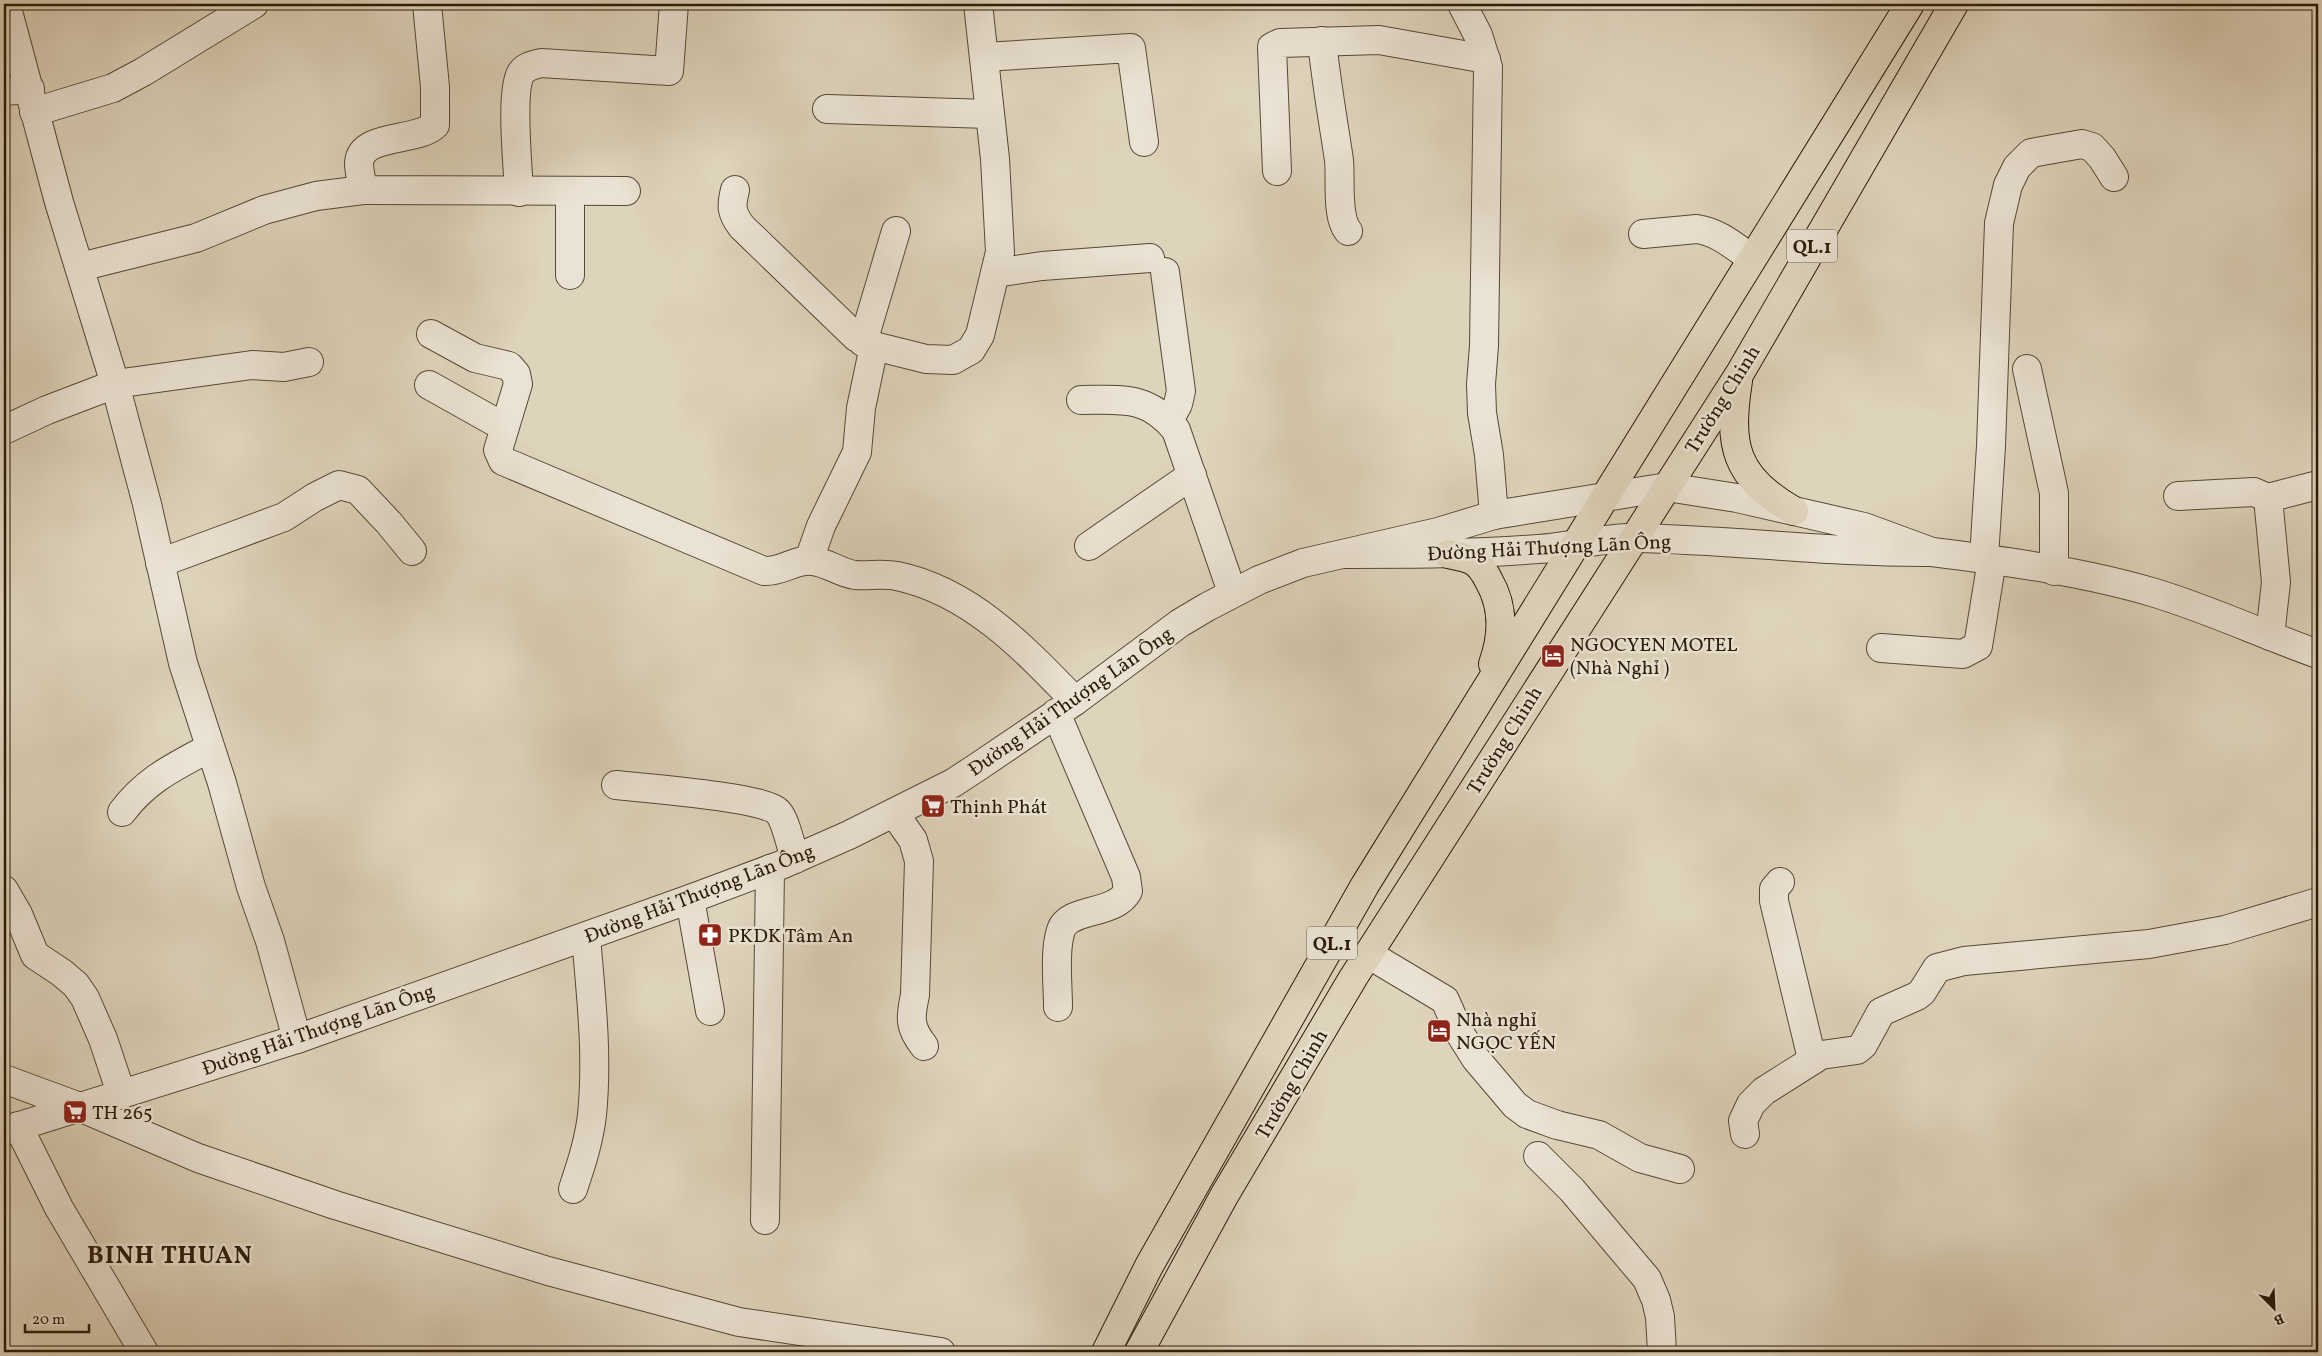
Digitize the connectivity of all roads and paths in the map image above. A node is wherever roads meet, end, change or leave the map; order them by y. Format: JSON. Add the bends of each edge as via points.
{"nodes":[{"id":1,"x":6,"y":4,"type":"edge"},
{"id":2,"x":254,"y":4,"type":"edge"},
{"id":3,"x":427,"y":4,"type":"edge"},
{"id":4,"x":674,"y":4,"type":"edge"},
{"id":5,"x":978,"y":4,"type":"edge"},
{"id":6,"x":1462,"y":4,"type":"edge"},
{"id":7,"x":1910,"y":4,"type":"edge"},
{"id":8,"x":1954,"y":4,"type":"edge"},
{"id":9,"x":1322,"y":41,"type":"junction"},
{"id":10,"x":984,"y":57,"type":"junction"},
{"id":11,"x":1486,"y":59,"type":"junction"},
{"id":12,"x":23,"y":98,"type":"edge"},
{"id":13,"x":827,"y":109,"type":"dead end"},
{"id":14,"x":990,"y":114,"type":"junction"},
{"id":15,"x":1144,"y":142,"type":"dead end"},
{"id":16,"x":1277,"y":171,"type":"dead end"},
{"id":17,"x":2114,"y":177,"type":"dead end"},
{"id":18,"x":363,"y":190,"type":"junction"},
{"id":19,"x":734,"y":190,"type":"dead end"},
{"id":20,"x":519,"y":192,"type":"junction"},
{"id":21,"x":570,"y":192,"type":"junction"},
{"id":22,"x":626,"y":192,"type":"dead end"},
{"id":23,"x":896,"y":230,"type":"dead end"},
{"id":24,"x":1348,"y":232,"type":"dead end"},
{"id":25,"x":1643,"y":234,"type":"dead end"},
{"id":26,"x":1751,"y":258,"type":"junction"},
{"id":27,"x":80,"y":267,"type":"junction"},
{"id":28,"x":995,"y":273,"type":"junction"},
{"id":29,"x":570,"y":275,"type":"dead end"},
{"id":30,"x":431,"y":334,"type":"dead end"},
{"id":31,"x":868,"y":344,"type":"junction"},
{"id":32,"x":309,"y":362,"type":"dead end"},
{"id":33,"x":2027,"y":369,"type":"dead end"},
{"id":34,"x":1740,"y":373,"type":"junction"},
{"id":35,"x":115,"y":384,"type":"junction"},
{"id":36,"x":429,"y":385,"type":"dead end"},
{"id":37,"x":1081,"y":400,"type":"dead end"},
{"id":38,"x":1169,"y":421,"type":"junction"},
{"id":39,"x":504,"y":428,"type":"junction"},
{"id":40,"x":4,"y":430,"type":"edge"},
{"id":41,"x":1192,"y":475,"type":"junction"},
{"id":42,"x":2318,"y":485,"type":"edge"},
{"id":43,"x":1667,"y":487,"type":"junction"},
{"id":44,"x":2178,"y":496,"type":"dead end"},
{"id":45,"x":1605,"y":497,"type":"junction"},
{"id":46,"x":2268,"y":498,"type":"junction"},
{"id":47,"x":1794,"y":511,"type":"junction"},
{"id":48,"x":1494,"y":515,"type":"junction"},
{"id":49,"x":1634,"y":538,"type":"junction"},
{"id":50,"x":1575,"y":544,"type":"junction"},
{"id":51,"x":1089,"y":546,"type":"dead end"},
{"id":52,"x":412,"y":551,"type":"dead end"},
{"id":53,"x":1932,"y":552,"type":"junction"},
{"id":54,"x":1345,"y":554,"type":"junction"},
{"id":55,"x":1448,"y":554,"type":"junction"},
{"id":56,"x":1988,"y":559,"type":"junction"},
{"id":57,"x":809,"y":560,"type":"junction"},
{"id":58,"x":160,"y":563,"type":"junction"},
{"id":59,"x":2054,"y":571,"type":"junction"},
{"id":60,"x":1232,"y":592,"type":"junction"},
{"id":61,"x":2270,"y":636,"type":"junction"},
{"id":62,"x":1881,"y":648,"type":"dead end"},
{"id":63,"x":2318,"y":654,"type":"edge"},
{"id":64,"x":1483,"y":694,"type":"junction"},
{"id":65,"x":1066,"y":707,"type":"junction"},
{"id":66,"x":209,"y":748,"type":"junction"},
{"id":67,"x":616,"y":785,"type":"dead end"},
{"id":68,"x":122,"y":812,"type":"dead end"},
{"id":69,"x":894,"y":813,"type":"junction"},
{"id":70,"x":795,"y":859,"type":"junction"},
{"id":71,"x":770,"y":869,"type":"junction"},
{"id":72,"x":1780,"y":882,"type":"dead end"},
{"id":73,"x":4,"y":890,"type":"edge"},
{"id":74,"x":690,"y":899,"type":"junction"},
{"id":75,"x":2318,"y":902,"type":"edge"},
{"id":76,"x":586,"y":936,"type":"junction"},
{"id":77,"x":1368,"y":954,"type":"junction"},
{"id":78,"x":1058,"y":1007,"type":"dead end"},
{"id":79,"x":710,"y":1011,"type":"dead end"},
{"id":80,"x":297,"y":1039,"type":"junction"},
{"id":81,"x":924,"y":1046,"type":"dead end"},
{"id":82,"x":1812,"y":1059,"type":"junction"},
{"id":83,"x":4,"y":1079,"type":"edge"},
{"id":84,"x":121,"y":1093,"type":"junction"},
{"id":85,"x":77,"y":1106,"type":"junction"},
{"id":86,"x":11,"y":1128,"type":"edge"},
{"id":87,"x":1745,"y":1134,"type":"dead end"},
{"id":88,"x":1538,"y":1156,"type":"dead end"},
{"id":89,"x":1680,"y":1169,"type":"dead end"},
{"id":90,"x":573,"y":1189,"type":"dead end"},
{"id":91,"x":765,"y":1220,"type":"dead end"},
{"id":92,"x":144,"y":1352,"type":"edge"},
{"id":93,"x":941,"y":1352,"type":"edge"},
{"id":94,"x":1106,"y":1352,"type":"edge"},
{"id":95,"x":1139,"y":1352,"type":"edge"},
{"id":96,"x":1662,"y":1352,"type":"edge"}],
"edges":[{"from":1,"to":12,"type":"street"},
{"from":2,"to":12,"type":"street","via":[[113,88]]},
{"from":3,"to":18,"type":"street","via":[[435,87],[435,125],[424,132],[366,148],[359,164]]},
{"from":4,"to":20,"type":"street","via":[[669,71],[541,63],[522,72],[516,97]]},
{"from":5,"to":10,"type":"street"},
{"from":6,"to":11,"type":"street"},
{"from":7,"to":26,"type":"highway","name":"Trường Chinh","number":"QL.1"},
{"from":8,"to":34,"type":"highway","name":"Trường Chinh","number":"QL.1"},
{"from":9,"to":11,"type":"street","via":[[1379,40]]},
{"from":9,"to":16,"type":"street","via":[[1280,43],[1272,47]]},
{"from":9,"to":24,"type":"street","via":[[1339,168],[1341,220]]},
{"from":10,"to":14,"type":"street"},
{"from":10,"to":15,"type":"street","via":[[1131,48]]},
{"from":11,"to":48,"type":"street","via":[[1485,326],[1481,384]]},
{"from":12,"to":27,"type":"street"},
{"from":13,"to":14,"type":"street"},
{"from":14,"to":28,"type":"street","via":[[1000,252]]},
{"from":17,"to":56,"type":"street","via":[[2092,147],[2082,144],[2031,153],[2016,167],[2008,185],[1998,223]]},
{"from":18,"to":20,"type":"street"},
{"from":18,"to":27,"type":"street","via":[[316,196],[264,210],[196,238]]},
{"from":19,"to":31,"type":"street","via":[[731,207],[742,226]]},
{"from":20,"to":21,"type":"street"},
{"from":21,"to":22,"type":"street"},
{"from":21,"to":29,"type":"street"},
{"from":23,"to":31,"type":"street"},
{"from":25,"to":26,"type":"street","via":[[1697,228],[1706,230]]},
{"from":26,"to":45,"type":"highway","name":"Trường Chinh","number":"QL.1"},
{"from":27,"to":35,"type":"street"},
{"from":28,"to":31,"type":"street","via":[[980,335],[971,350],[962,356],[953,360],[926,359]]},
{"from":28,"to":38,"type":"street","via":[[1042,266],[1158,265],[1180,370],[1181,391]]},
{"from":30,"to":39,"type":"street","via":[[475,358],[509,366],[516,374],[518,384]]},
{"from":31,"to":57,"type":"street","via":[[857,452],[821,526]]},
{"from":32,"to":35,"type":"street","via":[[284,367],[252,365]]},
{"from":33,"to":59,"type":"street","via":[[2054,493]]},
{"from":34,"to":43,"type":"highway","name":"Trường Chinh","number":"QL.1"},
{"from":34,"to":47,"type":"highway","via":[[1733,421],[1740,456],[1756,485]]},
{"from":35,"to":40,"type":"street"},
{"from":35,"to":58,"type":"street","via":[[148,504]]},
{"from":36,"to":39,"type":"street"},
{"from":37,"to":38,"type":"street","via":[[1138,401]]},
{"from":38,"to":41,"type":"street","via":[[1176,430]]},
{"from":39,"to":57,"type":"street","via":[[498,450],[503,461],[541,478],[764,571],[779,570]]},
{"from":41,"to":51,"type":"street"},
{"from":41,"to":60,"type":"street"},
{"from":42,"to":46,"type":"street"},
{"from":43,"to":45,"type":"street","name":"Đường Hải Thượng Lãn Ông"},
{"from":43,"to":47,"type":"street","name":"Đường Hải Thượng Lãn Ông"},
{"from":43,"to":49,"type":"highway","name":"Trường Chinh","number":"QL.1"},
{"from":44,"to":46,"type":"street","via":[[2254,492]]},
{"from":45,"to":48,"type":"street","name":"Đường Hải Thượng Lãn Ông"},
{"from":45,"to":50,"type":"highway","name":"Trường Chinh","number":"QL.1"},
{"from":46,"to":61,"type":"street","via":[[2276,582]]},
{"from":47,"to":53,"type":"street","name":"Đường Hải Thượng Lãn Ông","via":[[1864,527]]},
{"from":48,"to":54,"type":"street","name":"Đường Hải Thượng Lãn Ông"},
{"from":49,"to":50,"type":"street","name":"Đường Hải Thượng Lãn Ông"},
{"from":49,"to":53,"type":"street","name":"Đường Hải Thượng Lãn Ông","via":[[1828,550]]},
{"from":49,"to":77,"type":"highway","name":"Trường Chinh","number":"QL.1"},
{"from":50,"to":55,"type":"street","name":"Đường Hải Thượng Lãn Ông"},
{"from":50,"to":64,"type":"highway","name":"Trường Chinh","number":"QL.1"},
{"from":52,"to":58,"type":"street","via":[[358,490],[339,485],[284,517]]},
{"from":53,"to":56,"type":"street","name":"Đường Hải Thượng Lãn Ông"},
{"from":54,"to":55,"type":"street","name":"Đường Hải Thượng Lãn Ông"},
{"from":54,"to":60,"type":"street","name":"Đường Hải Thượng Lãn Ông","via":[[1281,570]]},
{"from":55,"to":64,"type":"highway","via":[[1472,560],[1484,570],[1495,591],[1501,618],[1499,647]]},
{"from":56,"to":59,"type":"street","name":"Đường Hải Thượng Lãn Ông"},
{"from":56,"to":62,"type":"street","via":[[1978,646],[1963,654]]},
{"from":57,"to":65,"type":"street","via":[[855,574],[899,576],[950,596],[989,620],[1024,648]]},
{"from":58,"to":66,"type":"street","via":[[183,663]]},
{"from":59,"to":61,"type":"street","name":"Đường Hải Thượng Lãn Ông","via":[[2096,578],[2155,594]]},
{"from":60,"to":65,"type":"street","name":"Đường Hải Thượng Lãn Ông","via":[[1180,623]]},
{"from":61,"to":63,"type":"street","name":"Đường Hải Thượng Lãn Ông"},
{"from":64,"to":94,"type":"highway","name":"Trường Chinh","number":"QL.1","via":[[1365,885],[1149,1266]]},
{"from":65,"to":69,"type":"street","name":"Đường Hải Thượng Lãn Ông","via":[[952,783]]},
{"from":65,"to":78,"type":"street","via":[[1126,877],[1128,891],[1119,902],[1075,918],[1062,928]]},
{"from":66,"to":68,"type":"street","via":[[162,773],[134,796]]},
{"from":66,"to":80,"type":"street","via":[[270,941]]},
{"from":67,"to":70,"type":"street","via":[[728,798],[773,807],[779,813]]},
{"from":69,"to":70,"type":"street","name":"Đường Hải Thượng Lãn Ông"},
{"from":69,"to":81,"type":"street","via":[[913,840],[919,861],[915,995],[910,1015],[914,1033]]},
{"from":70,"to":71,"type":"street","name":"Đường Hải Thượng Lãn Ông"},
{"from":71,"to":74,"type":"street","name":"Đường Hải Thượng Lãn Ông"},
{"from":71,"to":91,"type":"street"},
{"from":72,"to":82,"type":"street","via":[[1774,889],[1774,902]]},
{"from":73,"to":84,"type":"street","via":[[35,955],[76,985],[85,998]]},
{"from":74,"to":76,"type":"street","name":"Đường Hải Thượng Lãn Ông"},
{"from":74,"to":79,"type":"street"},
{"from":75,"to":82,"type":"street","via":[[2225,930],[2148,944],[1944,965],[1937,968],[1917,996],[1881,1012],[1857,1050]]},
{"from":76,"to":80,"type":"street","name":"Đường Hải Thượng Lãn Ông"},
{"from":76,"to":90,"type":"street","via":[[594,1030],[592,1116]]},
{"from":77,"to":89,"type":"street","via":[[1444,1000],[1476,1059],[1515,1105],[1527,1114],[1557,1125],[1599,1134],[1640,1158]]},
{"from":77,"to":95,"type":"highway","name":"Trường Chinh","number":"QL.1","via":[[1224,1196]]},
{"from":80,"to":84,"type":"street","name":"Đường Hải Thượng Lãn Ông"},
{"from":82,"to":87,"type":"street","via":[[1764,1091],[1751,1104],[1743,1121]]},
{"from":83,"to":85,"type":"street"},
{"from":84,"to":85,"type":"street","name":"Đường Hải Thượng Lãn Ông"},
{"from":85,"to":86,"type":"street","name":"Đường Hải Thượng Lãn Ông"},
{"from":85,"to":93,"type":"street","via":[[198,1158],[335,1205],[548,1270],[731,1320]]},
{"from":86,"to":92,"type":"street"},
{"from":88,"to":96,"type":"street","via":[[1572,1190],[1647,1279],[1660,1318]]}]}
